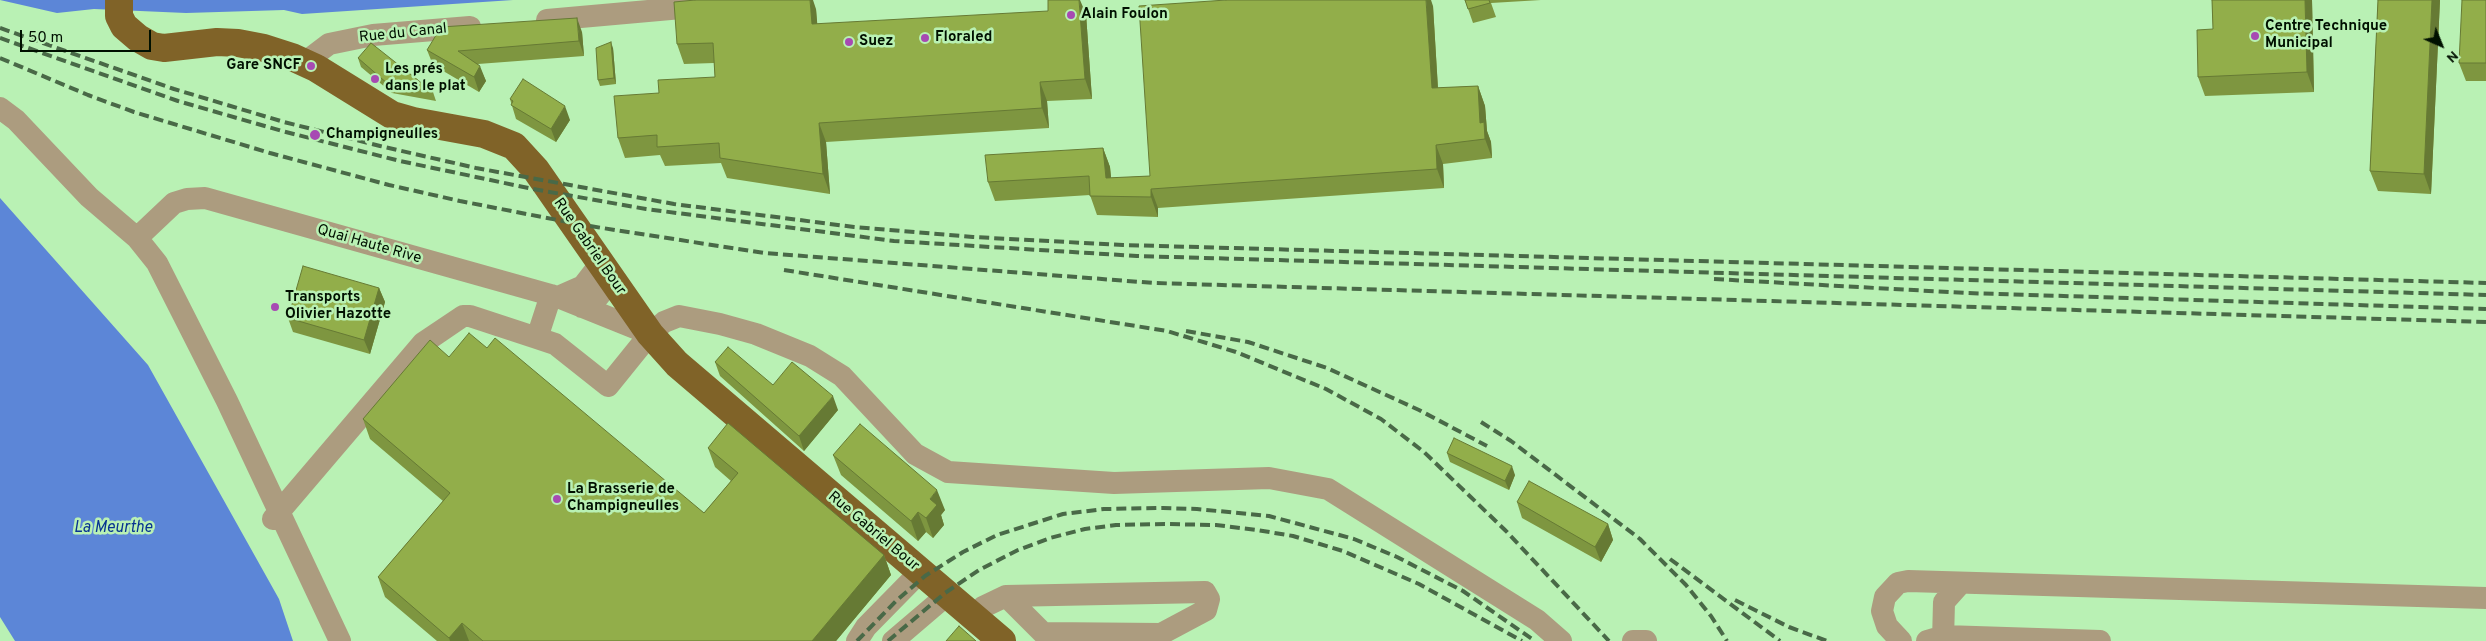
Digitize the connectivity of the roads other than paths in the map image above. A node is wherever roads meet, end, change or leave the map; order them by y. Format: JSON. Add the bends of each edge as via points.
{"nodes":[{"id":1,"x":119,"y":0,"type":"edge"},
{"id":2,"x":728,"y":4,"type":"edge"},
{"id":3,"x":529,"y":22,"type":"edge"},
{"id":4,"x":489,"y":26,"type":"edge"},
{"id":5,"x":304,"y":62,"type":"junction"},
{"id":6,"x":0,"y":108,"type":"edge"},
{"id":7,"x":138,"y":238,"type":"junction"},
{"id":8,"x":606,"y":272,"type":"junction"},
{"id":9,"x":555,"y":296,"type":"junction"},
{"id":10,"x":582,"y":307,"type":"junction"},
{"id":11,"x":650,"y":334,"type":"junction"},
{"id":12,"x":537,"y":338,"type":"junction"},
{"id":13,"x":276,"y":516,"type":"junction"},
{"id":14,"x":920,"y":572,"type":"junction"},
{"id":15,"x":1961,"y":583,"type":"junction"},
{"id":16,"x":947,"y":595,"type":"junction"},
{"id":17,"x":1006,"y":596,"type":"junction"},
{"id":18,"x":2486,"y":598,"type":"edge"},
{"id":19,"x":972,"y":616,"type":"junction"},
{"id":20,"x":862,"y":634,"type":"edge"},
{"id":21,"x":1047,"y":637,"type":"edge"},
{"id":22,"x":1156,"y":637,"type":"edge"},
{"id":23,"x":1938,"y":639,"type":"edge"},
{"id":24,"x":340,"y":641,"type":"edge"},
{"id":25,"x":888,"y":641,"type":"edge"},
{"id":26,"x":893,"y":641,"type":"edge"},
{"id":27,"x":1002,"y":641,"type":"edge"},
{"id":28,"x":1561,"y":641,"type":"edge"},
{"id":29,"x":1632,"y":641,"type":"edge"},
{"id":30,"x":1646,"y":641,"type":"edge"},
{"id":31,"x":1901,"y":641,"type":"edge"},
{"id":32,"x":2100,"y":641,"type":"edge"}],
"edges":[{"from":1,"to":5,"type":"main road","name":"Rue Gabriel Bour","via":[[119,16],[124,26],[145,43],[164,48],[238,43],[280,52]]},
{"from":2,"to":3,"type":"street"},
{"from":4,"to":5,"type":"street","name":"Rue du Canal","via":[[373,35],[329,44]]},
{"from":5,"to":8,"type":"main road","name":"Rue Gabriel Bour","via":[[392,115],[490,135],[514,146],[536,170]]},
{"from":6,"to":7,"type":"street","via":[[16,120],[89,197]]},
{"from":7,"to":9,"type":"street","name":"Quai Haute Rive","via":[[174,203],[205,198]]},
{"from":7,"to":13,"type":"street","via":[[157,263],[227,401]]},
{"from":8,"to":9,"type":"street","via":[[583,286]]},
{"from":8,"to":10,"type":"street","via":[[600,296]]},
{"from":8,"to":11,"type":"main road","name":"Rue Gabriel Bour"},
{"from":9,"to":10,"type":"street","name":"Quai Haute Rive"},
{"from":9,"to":12,"type":"street"},
{"from":10,"to":11,"type":"street","name":"Quai Haute Rive"},
{"from":11,"to":12,"type":"street","via":[[608,386],[555,344]]},
{"from":11,"to":14,"type":"main road","name":"Rue Gabriel Bour","via":[[692,378]]},
{"from":11,"to":28,"type":"street","via":[[664,322],[679,316],[756,334],[810,356],[842,376],[915,454],[948,472],[1114,483],[1269,478],[1328,489],[1537,620]]},
{"from":12,"to":13,"type":"street","via":[[463,316],[423,343]]},
{"from":13,"to":24,"type":"street"},
{"from":14,"to":16,"type":"main road","name":"Rue Gabriel Bour"},
{"from":14,"to":20,"type":"street"},
{"from":15,"to":18,"type":"street"},
{"from":15,"to":23,"type":"street","via":[[1944,602]]},
{"from":15,"to":31,"type":"street","via":[[1908,581],[1898,584],[1885,597],[1882,611],[1887,626]]},
{"from":16,"to":19,"type":"main road","name":"Rue Gabriel Bour"},
{"from":16,"to":26,"type":"street"},
{"from":17,"to":19,"type":"street"},
{"from":17,"to":21,"type":"street"},
{"from":17,"to":22,"type":"street","via":[[1205,592],[1209,599],[1206,610]]},
{"from":19,"to":27,"type":"main road","name":"Rue Gabriel Bour"},
{"from":20,"to":25,"type":"street"},
{"from":21,"to":22,"type":"street"},
{"from":23,"to":32,"type":"street"},
{"from":29,"to":30,"type":"street"}]}
